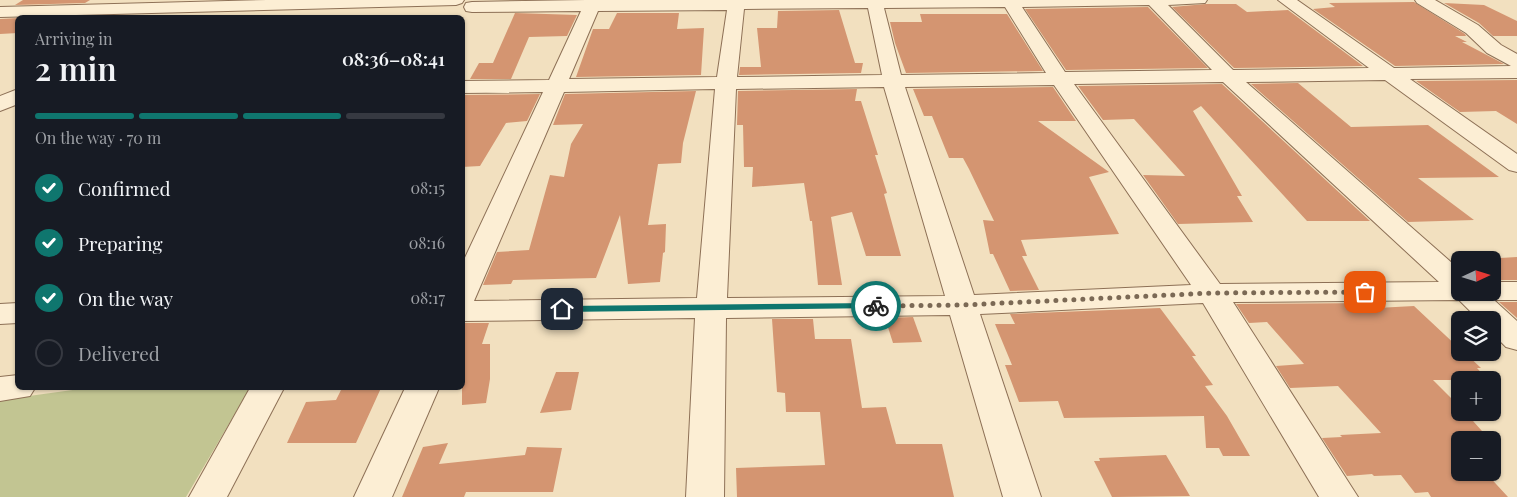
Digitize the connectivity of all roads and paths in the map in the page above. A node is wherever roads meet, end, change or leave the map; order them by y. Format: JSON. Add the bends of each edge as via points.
{"nodes":[{"id":1,"x":22,"y":0,"type":"edge"},
{"id":2,"x":456,"y":0,"type":"edge"},
{"id":3,"x":1199,"y":0,"type":"edge"},
{"id":4,"x":1286,"y":0,"type":"edge"},
{"id":5,"x":1423,"y":0,"type":"edge"},
{"id":6,"x":1010,"y":1,"type":"edge"},
{"id":7,"x":1154,"y":1,"type":"edge"},
{"id":8,"x":334,"y":2,"type":"edge"},
{"id":9,"x":875,"y":2,"type":"edge"},
{"id":10,"x":592,"y":3,"type":"edge"},
{"id":11,"x":737,"y":3,"type":"edge"},
{"id":12,"x":179,"y":4,"type":"edge"},
{"id":13,"x":0,"y":8,"type":"edge"},
{"id":14,"x":469,"y":9,"type":"edge"},
{"id":15,"x":0,"y":12,"type":"edge"},
{"id":16,"x":161,"y":15,"type":"edge"},
{"id":17,"x":322,"y":15,"type":"edge"},
{"id":18,"x":1517,"y":62,"type":"edge"},
{"id":19,"x":1388,"y":72,"type":"junction"},
{"id":20,"x":1517,"y":72,"type":"edge"},
{"id":21,"x":1227,"y":75,"type":"junction"},
{"id":22,"x":1060,"y":78,"type":"junction"},
{"id":23,"x":893,"y":82,"type":"junction"},
{"id":24,"x":726,"y":84,"type":"junction"},
{"id":25,"x":465,"y":87,"type":"edge"},
{"id":26,"x":556,"y":87,"type":"junction"},
{"id":27,"x":0,"y":93,"type":"edge"},
{"id":28,"x":15,"y":93,"type":"edge"},
{"id":29,"x":15,"y":95,"type":"edge"},
{"id":30,"x":0,"y":105,"type":"edge"},
{"id":31,"x":1517,"y":164,"type":"edge"},
{"id":32,"x":1451,"y":277,"type":"edge"},
{"id":33,"x":465,"y":290,"type":"edge"},
{"id":34,"x":1451,"y":291,"type":"edge"},
{"id":35,"x":1501,"y":291,"type":"edge"},
{"id":36,"x":1517,"y":291,"type":"edge"},
{"id":37,"x":1212,"y":293,"type":"junction"},
{"id":38,"x":1477,"y":301,"type":"edge"},
{"id":39,"x":963,"y":305,"type":"junction"},
{"id":40,"x":711,"y":308,"type":"junction"},
{"id":41,"x":465,"y":311,"type":"edge"},
{"id":42,"x":15,"y":313,"type":"edge"},
{"id":43,"x":0,"y":314,"type":"edge"},
{"id":44,"x":1517,"y":339,"type":"edge"},
{"id":45,"x":15,"y":387,"type":"edge"},
{"id":46,"x":0,"y":389,"type":"edge"},
{"id":47,"x":266,"y":390,"type":"edge"},
{"id":48,"x":421,"y":390,"type":"edge"},
{"id":49,"x":208,"y":497,"type":"edge"},
{"id":50,"x":373,"y":497,"type":"edge"},
{"id":51,"x":705,"y":497,"type":"edge"},
{"id":52,"x":1022,"y":497,"type":"edge"},
{"id":53,"x":1338,"y":497,"type":"edge"}],
"edges":[{"from":1,"to":13,"type":"street"},
{"from":2,"to":8,"type":"street"},
{"from":3,"to":7,"type":"street"},
{"from":4,"to":19,"type":"street"},
{"from":5,"to":18,"type":"street"},
{"from":6,"to":7,"type":"street"},
{"from":6,"to":9,"type":"street"},
{"from":6,"to":22,"type":"street"},
{"from":7,"to":21,"type":"street"},
{"from":8,"to":12,"type":"street"},
{"from":8,"to":17,"type":"street"},
{"from":9,"to":11,"type":"street"},
{"from":9,"to":23,"type":"street"},
{"from":10,"to":11,"type":"street"},
{"from":10,"to":14,"type":"street"},
{"from":10,"to":26,"type":"street"},
{"from":11,"to":24,"type":"street"},
{"from":12,"to":15,"type":"street"},
{"from":12,"to":16,"type":"street"},
{"from":19,"to":20,"type":"street"},
{"from":19,"to":21,"type":"street"},
{"from":19,"to":31,"type":"street"},
{"from":21,"to":22,"type":"street"},
{"from":21,"to":32,"type":"street"},
{"from":22,"to":23,"type":"street"},
{"from":22,"to":37,"type":"street"},
{"from":23,"to":24,"type":"street"},
{"from":23,"to":39,"type":"street"},
{"from":24,"to":26,"type":"street"},
{"from":24,"to":40,"type":"street"},
{"from":25,"to":26,"type":"street"},
{"from":26,"to":33,"type":"street"},
{"from":27,"to":28,"type":"street"},
{"from":29,"to":30,"type":"street"},
{"from":34,"to":37,"type":"street"},
{"from":35,"to":36,"type":"street"},
{"from":37,"to":39,"type":"street"},
{"from":37,"to":53,"type":"street"},
{"from":38,"to":44,"type":"street"},
{"from":39,"to":40,"type":"street"},
{"from":39,"to":52,"type":"street"},
{"from":40,"to":41,"type":"street"},
{"from":40,"to":51,"type":"street"},
{"from":42,"to":43,"type":"street"},
{"from":45,"to":46,"type":"street"},
{"from":47,"to":49,"type":"street"},
{"from":48,"to":50,"type":"street"}]}
